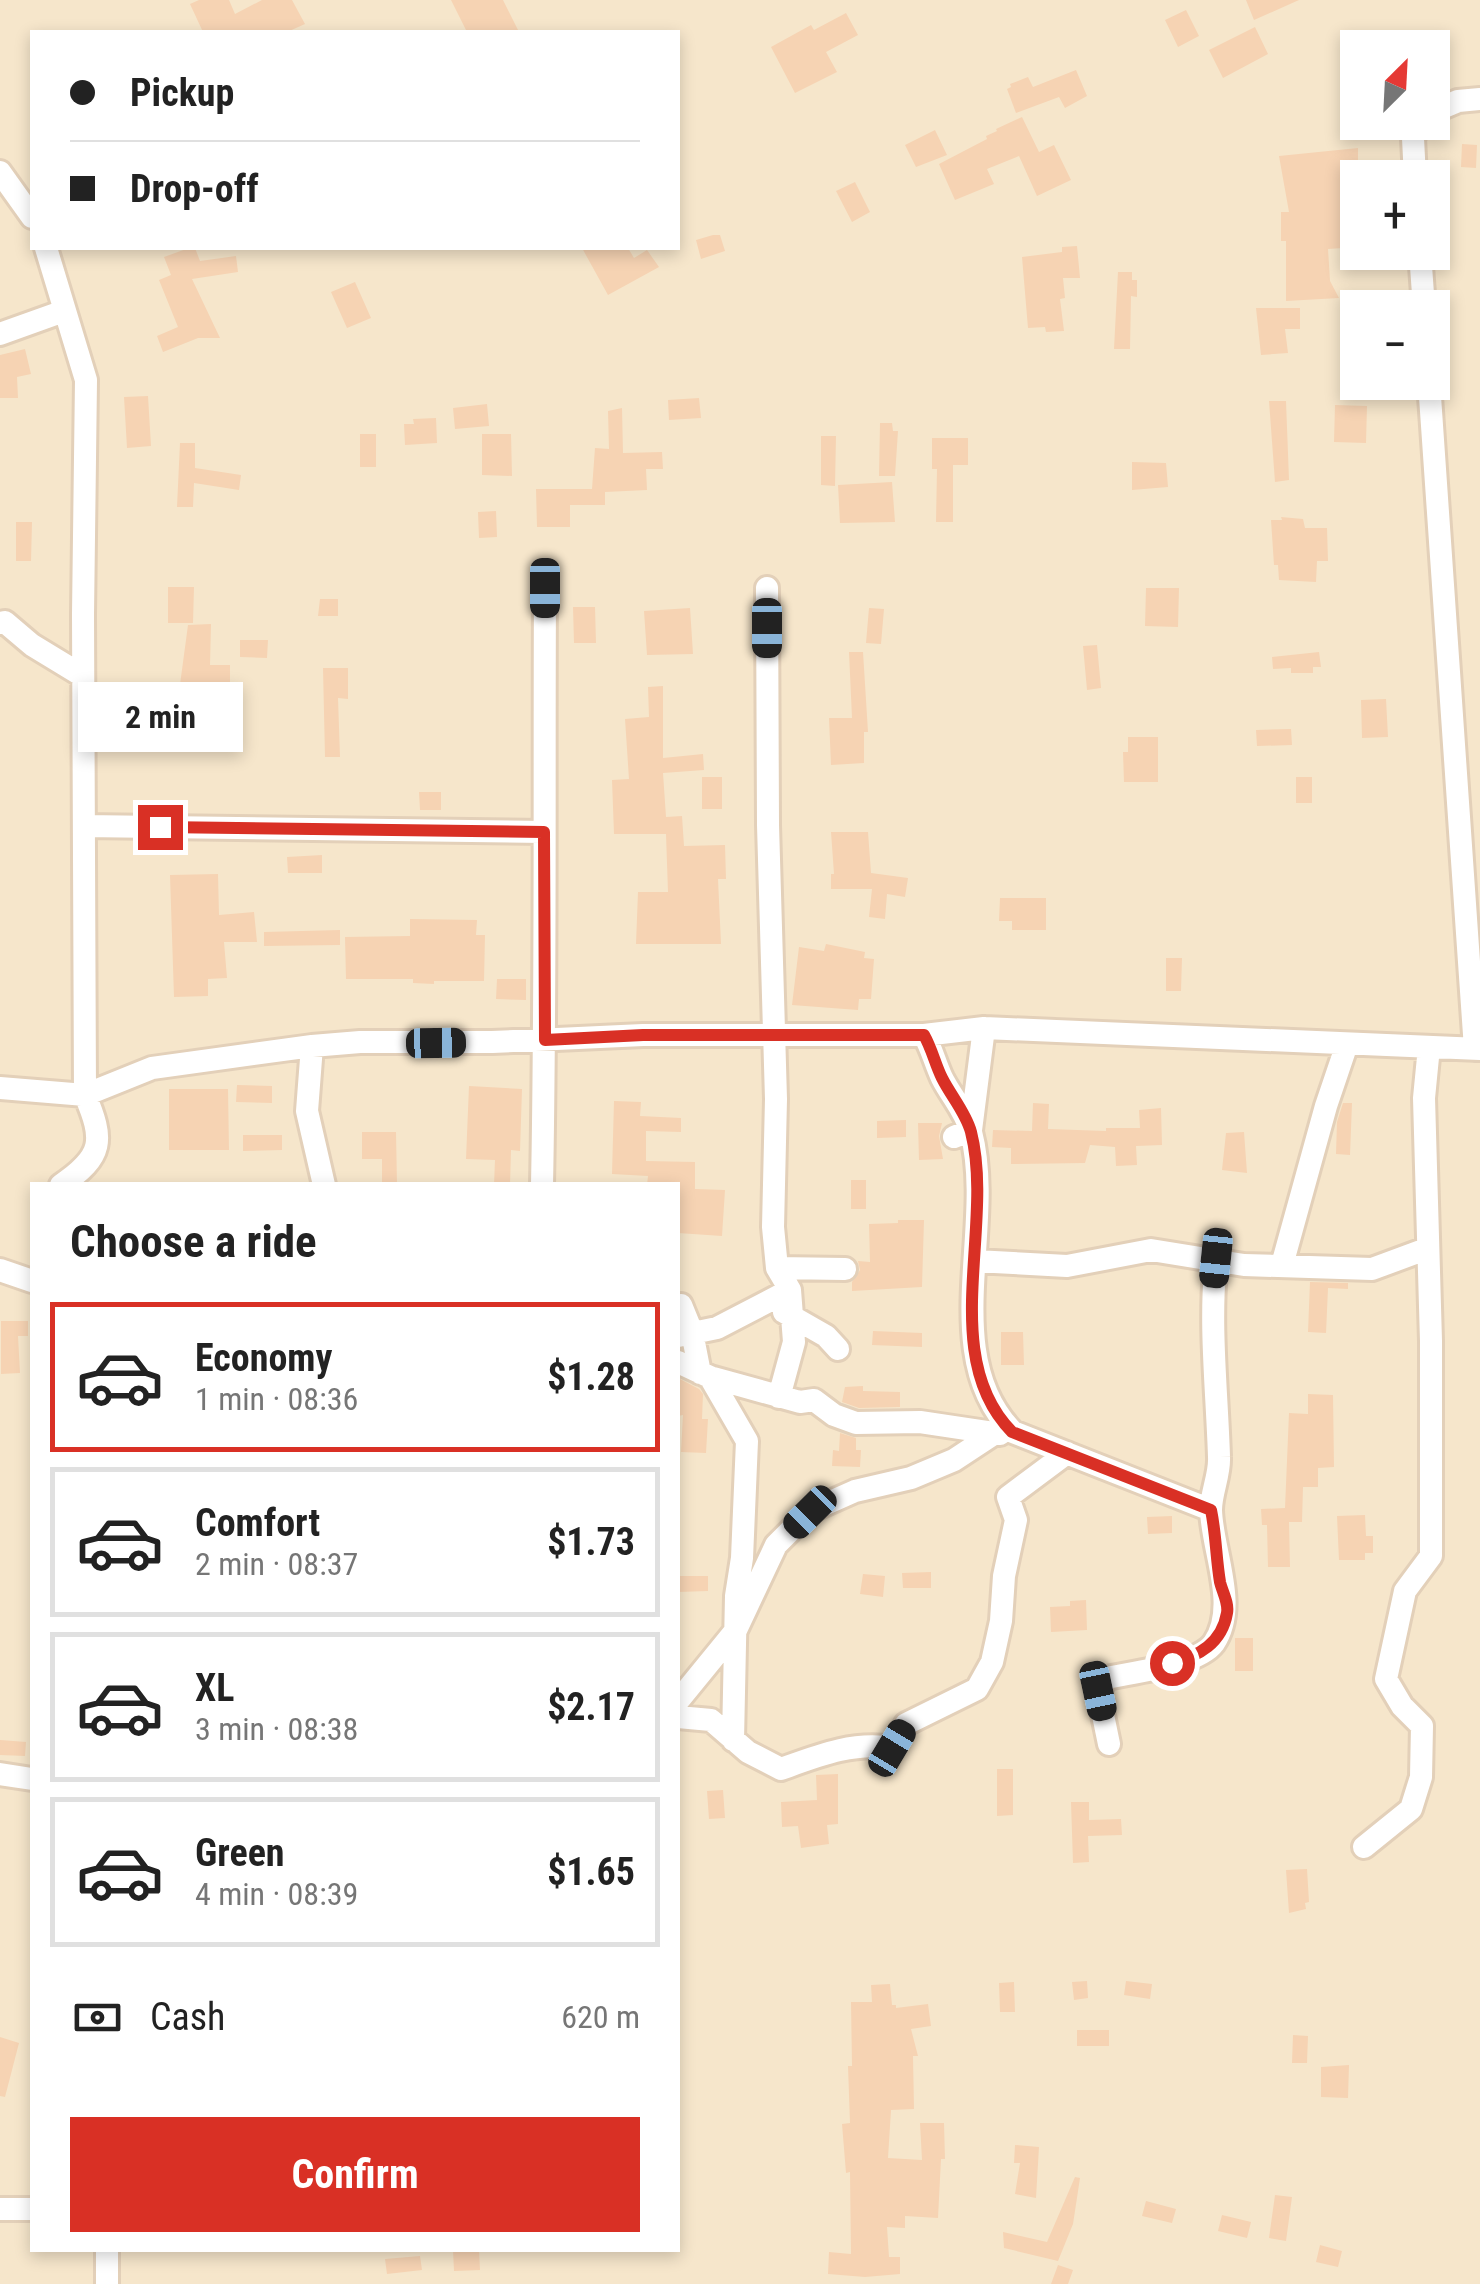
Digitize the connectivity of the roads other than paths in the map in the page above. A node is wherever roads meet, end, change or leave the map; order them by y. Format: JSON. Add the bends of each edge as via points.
{"nodes":[{"id":1,"x":1480,"y":98,"type":"edge"},
{"id":2,"x":1450,"y":104,"type":"edge"},
{"id":3,"x":0,"y":172,"type":"edge"},
{"id":4,"x":30,"y":214,"type":"edge"},
{"id":5,"x":47,"y":250,"type":"edge"},
{"id":6,"x":64,"y":310,"type":"junction"},
{"id":7,"x":0,"y":334,"type":"edge"},
{"id":8,"x":1430,"y":400,"type":"edge"},
{"id":9,"x":545,"y":588,"type":"dead end"},
{"id":10,"x":767,"y":588,"type":"dead end"},
{"id":11,"x":0,"y":623,"type":"edge"},
{"id":12,"x":83,"y":676,"type":"junction"},
{"id":13,"x":84,"y":826,"type":"junction"},
{"id":14,"x":544,"y":832,"type":"junction"},
{"id":15,"x":984,"y":1028,"type":"junction"},
{"id":16,"x":774,"y":1034,"type":"junction"},
{"id":17,"x":924,"y":1035,"type":"junction"},
{"id":18,"x":545,"y":1040,"type":"junction"},
{"id":19,"x":1347,"y":1044,"type":"junction"},
{"id":20,"x":312,"y":1046,"type":"junction"},
{"id":21,"x":1430,"y":1047,"type":"junction"},
{"id":22,"x":1477,"y":1049,"type":"edge"},
{"id":23,"x":0,"y":1088,"type":"edge"},
{"id":24,"x":85,"y":1095,"type":"junction"},
{"id":25,"x":962,"y":1134,"type":"junction"},
{"id":26,"x":66,"y":1182,"type":"edge"},
{"id":27,"x":323,"y":1182,"type":"edge"},
{"id":28,"x":542,"y":1182,"type":"edge"},
{"id":29,"x":1426,"y":1249,"type":"junction"},
{"id":30,"x":1216,"y":1258,"type":"junction"},
{"id":31,"x":975,"y":1261,"type":"junction"},
{"id":32,"x":1282,"y":1266,"type":"junction"},
{"id":33,"x":777,"y":1268,"type":"junction"},
{"id":34,"x":845,"y":1269,"type":"dead end"},
{"id":35,"x":0,"y":1270,"type":"edge"},
{"id":36,"x":30,"y":1280,"type":"edge"},
{"id":37,"x":790,"y":1290,"type":"junction"},
{"id":38,"x":762,"y":1302,"type":"junction"},
{"id":39,"x":681,"y":1305,"type":"dead end"},
{"id":40,"x":792,"y":1316,"type":"junction"},
{"id":41,"x":685,"y":1334,"type":"edge"},
{"id":42,"x":838,"y":1349,"type":"dead end"},
{"id":43,"x":680,"y":1363,"type":"edge"},
{"id":44,"x":705,"y":1375,"type":"junction"},
{"id":45,"x":779,"y":1397,"type":"junction"},
{"id":46,"x":1002,"y":1433,"type":"junction"},
{"id":47,"x":1066,"y":1453,"type":"junction"},
{"id":48,"x":1211,"y":1510,"type":"junction"},
{"id":49,"x":736,"y":1630,"type":"junction"},
{"id":50,"x":680,"y":1699,"type":"edge"},
{"id":51,"x":680,"y":1717,"type":"edge"},
{"id":52,"x":733,"y":1740,"type":"junction"},
{"id":53,"x":1109,"y":1744,"type":"dead end"},
{"id":54,"x":0,"y":1774,"type":"edge"},
{"id":55,"x":30,"y":1779,"type":"edge"},
{"id":56,"x":1364,"y":1848,"type":"dead end"},
{"id":57,"x":0,"y":2209,"type":"edge"},
{"id":58,"x":30,"y":2209,"type":"edge"},
{"id":59,"x":107,"y":2252,"type":"edge"},
{"id":60,"x":107,"y":2284,"type":"edge"}],
"edges":[{"from":1,"to":2,"type":"street"},
{"from":3,"to":4,"type":"street"},
{"from":5,"to":6,"type":"street"},
{"from":6,"to":7,"type":"street"},
{"from":6,"to":12,"type":"street","via":[[86,380]]},
{"from":8,"to":22,"type":"street"},
{"from":9,"to":14,"type":"street"},
{"from":10,"to":16,"type":"street"},
{"from":11,"to":12,"type":"street"},
{"from":12,"to":13,"type":"street"},
{"from":13,"to":14,"type":"street"},
{"from":13,"to":24,"type":"street"},
{"from":14,"to":18,"type":"street"},
{"from":15,"to":17,"type":"street"},
{"from":15,"to":19,"type":"street"},
{"from":15,"to":25,"type":"street"},
{"from":16,"to":17,"type":"street"},
{"from":16,"to":18,"type":"street"},
{"from":16,"to":33,"type":"street"},
{"from":17,"to":25,"type":"street"},
{"from":18,"to":20,"type":"street"},
{"from":18,"to":28,"type":"street"},
{"from":19,"to":21,"type":"street"},
{"from":19,"to":32,"type":"street"},
{"from":20,"to":24,"type":"street","via":[[152,1068]]},
{"from":20,"to":27,"type":"street","via":[[306,1111]]},
{"from":21,"to":22,"type":"street"},
{"from":21,"to":29,"type":"street"},
{"from":23,"to":24,"type":"street"},
{"from":24,"to":26,"type":"street","via":[[99,1128],[96,1151]]},
{"from":25,"to":31,"type":"street","via":[[974,1159]]},
{"from":29,"to":32,"type":"street","via":[[1372,1269]]},
{"from":29,"to":56,"type":"street","via":[[1430,1556],[1406,1591],[1386,1679],[1422,1726],[1421,1777],[1411,1809]]},
{"from":30,"to":31,"type":"street","via":[[1151,1250],[1066,1266]]},
{"from":30,"to":32,"type":"street"},
{"from":30,"to":48,"type":"street","via":[[1220,1463]]},
{"from":31,"to":46,"type":"street","via":[[978,1376]]},
{"from":33,"to":34,"type":"street"},
{"from":33,"to":37,"type":"street"},
{"from":35,"to":36,"type":"street"},
{"from":37,"to":38,"type":"street"},
{"from":37,"to":40,"type":"street"},
{"from":38,"to":40,"type":"street"},
{"from":38,"to":41,"type":"street","via":[[717,1328]]},
{"from":39,"to":41,"type":"street"},
{"from":40,"to":42,"type":"street"},
{"from":40,"to":45,"type":"street","via":[[794,1342]]},
{"from":41,"to":44,"type":"street"},
{"from":43,"to":44,"type":"street"},
{"from":44,"to":45,"type":"street"},
{"from":44,"to":49,"type":"street","via":[[747,1441]]},
{"from":45,"to":46,"type":"street","via":[[814,1400],[856,1422]]},
{"from":46,"to":47,"type":"street"},
{"from":46,"to":49,"type":"street","via":[[911,1478],[854,1490],[810,1512],[776,1544]]},
{"from":47,"to":48,"type":"street"},
{"from":47,"to":52,"type":"street","via":[[1008,1497],[1016,1520],[1001,1621],[992,1662],[977,1689],[906,1724],[892,1748],[870,1744],[781,1770]]},
{"from":48,"to":53,"type":"street","via":[[1228,1611],[1213,1644],[1195,1658],[1107,1678],[1098,1691]]},
{"from":49,"to":50,"type":"street"},
{"from":49,"to":52,"type":"street"},
{"from":51,"to":52,"type":"street","via":[[711,1720]]},
{"from":54,"to":55,"type":"street"},
{"from":57,"to":58,"type":"street"},
{"from":59,"to":60,"type":"street"}]}
